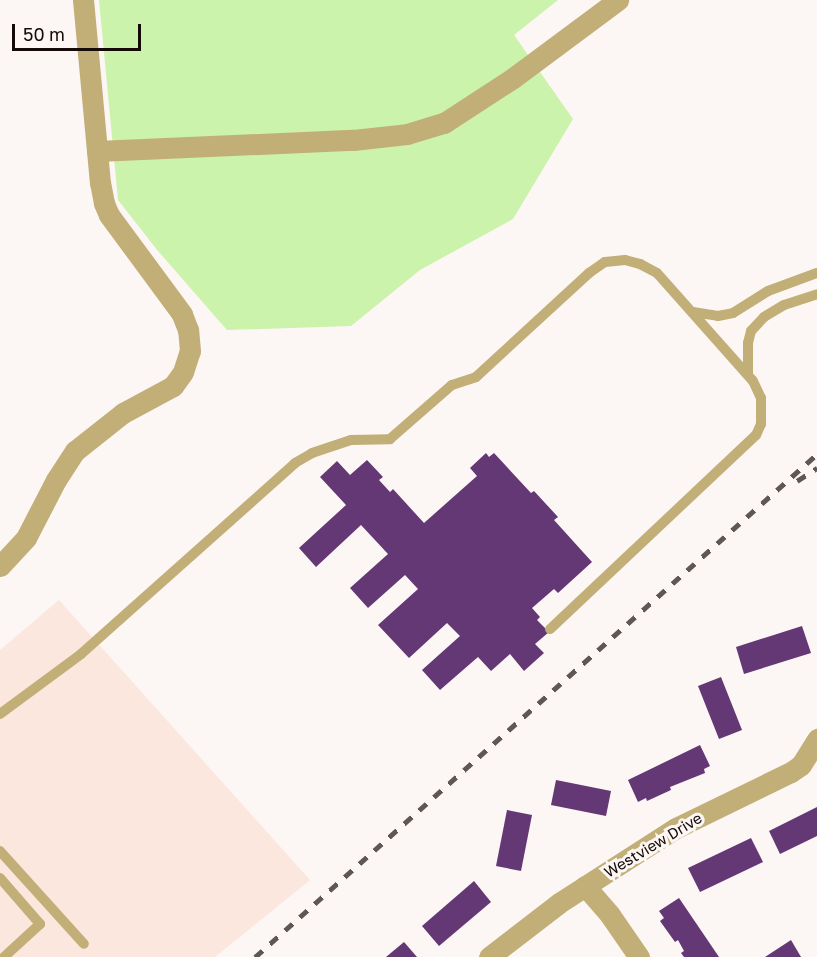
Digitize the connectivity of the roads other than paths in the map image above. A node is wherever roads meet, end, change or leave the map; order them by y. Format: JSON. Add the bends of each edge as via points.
{"nodes":[{"id":1,"x":83,"y":0,"type":"edge"},
{"id":2,"x":618,"y":0,"type":"edge"},
{"id":3,"x":97,"y":151,"type":"junction"},
{"id":4,"x":817,"y":273,"type":"edge"},
{"id":5,"x":817,"y":294,"type":"edge"},
{"id":6,"x":693,"y":312,"type":"junction"},
{"id":7,"x":748,"y":374,"type":"junction"},
{"id":8,"x":0,"y":566,"type":"edge"},
{"id":9,"x":550,"y":629,"type":"dead end"},
{"id":10,"x":0,"y":714,"type":"edge"},
{"id":11,"x":817,"y":739,"type":"edge"},
{"id":12,"x":0,"y":851,"type":"edge"},
{"id":13,"x":0,"y":878,"type":"edge"},
{"id":14,"x":585,"y":886,"type":"junction"},
{"id":15,"x":84,"y":944,"type":"dead end"},
{"id":16,"x":0,"y":952,"type":"edge"},
{"id":17,"x":4,"y":957,"type":"edge"},
{"id":18,"x":489,"y":957,"type":"edge"},
{"id":19,"x":639,"y":957,"type":"edge"}],
"edges":[{"from":1,"to":3,"type":"street"},
{"from":2,"to":3,"type":"street","via":[[513,78],[435,126],[407,134],[353,140]]},
{"from":3,"to":8,"type":"street","via":[[109,216],[182,314],[189,330],[190,351],[173,386],[123,413],[75,451],[26,538]]},
{"from":4,"to":6,"type":"lane","via":[[768,291],[732,313],[718,316]]},
{"from":5,"to":7,"type":"lane","via":[[784,305],[751,331]]},
{"from":6,"to":7,"type":"lane"},
{"from":6,"to":10,"type":"lane","via":[[657,273],[625,260],[605,262],[476,377],[452,385],[390,440],[351,440],[312,453],[295,464],[81,654]]},
{"from":7,"to":9,"type":"lane","via":[[761,398],[761,424],[756,435]]},
{"from":11,"to":14,"type":"street","name":"Westview Drive","via":[[801,765],[791,772],[676,828]]},
{"from":12,"to":15,"type":"lane"},
{"from":13,"to":17,"type":"lane","via":[[40,924]]},
{"from":14,"to":18,"type":"street","name":"Westview Drive"},
{"from":14,"to":19,"type":"street"},
{"from":16,"to":17,"type":"lane"}]}
